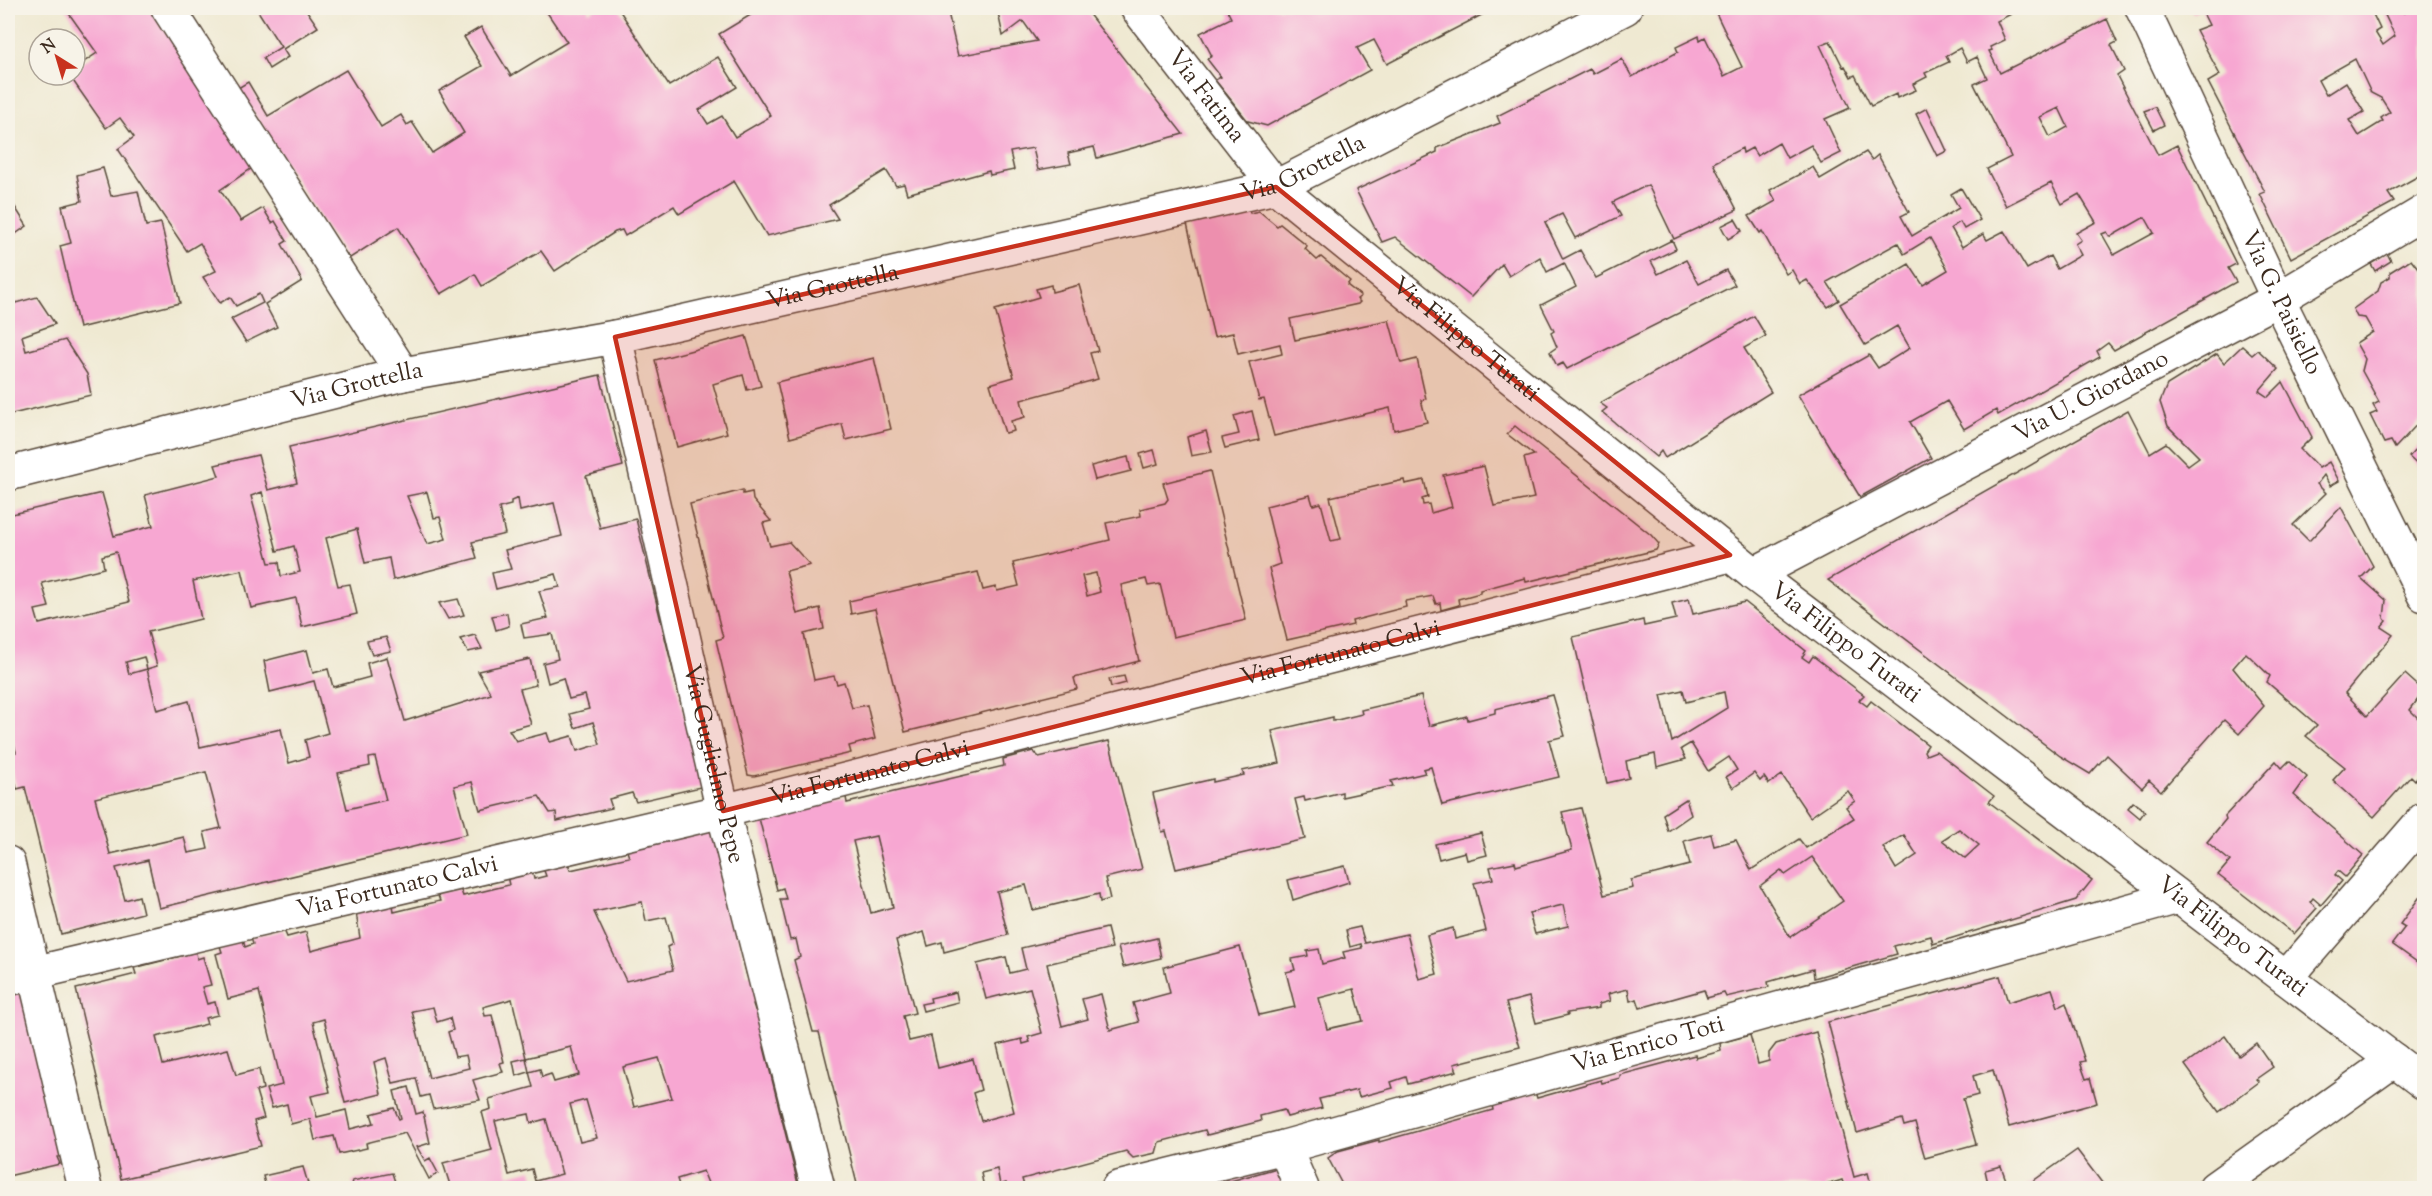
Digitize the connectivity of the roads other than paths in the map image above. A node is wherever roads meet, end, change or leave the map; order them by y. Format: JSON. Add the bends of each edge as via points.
{"nodes":[{"id":1,"x":168,"y":8,"type":"edge"},
{"id":2,"x":1137,"y":8,"type":"edge"},
{"id":3,"x":1624,"y":8,"type":"edge"},
{"id":4,"x":2142,"y":8,"type":"edge"},
{"id":5,"x":1276,"y":187,"type":"junction"},
{"id":6,"x":2424,"y":212,"type":"edge"},
{"id":7,"x":2277,"y":299,"type":"junction"},
{"id":8,"x":615,"y":337,"type":"junction"},
{"id":9,"x":403,"y":374,"type":"junction"},
{"id":10,"x":8,"y":474,"type":"edge"},
{"id":11,"x":1742,"y":565,"type":"junction"},
{"id":12,"x":2424,"y":595,"type":"edge"},
{"id":13,"x":723,"y":811,"type":"junction"},
{"id":14,"x":2424,"y":819,"type":"edge"},
{"id":15,"x":8,"y":863,"type":"edge"},
{"id":16,"x":2178,"y":897,"type":"junction"},
{"id":17,"x":21,"y":976,"type":"edge"},
{"id":18,"x":2286,"y":978,"type":"junction"},
{"id":19,"x":2394,"y":1060,"type":"junction"},
{"id":20,"x":2424,"y":1083,"type":"edge"},
{"id":21,"x":1284,"y":1146,"type":"junction"},
{"id":22,"x":85,"y":1188,"type":"edge"},
{"id":23,"x":818,"y":1188,"type":"edge"},
{"id":24,"x":1118,"y":1188,"type":"edge"},
{"id":25,"x":1302,"y":1188,"type":"edge"},
{"id":26,"x":2215,"y":1188,"type":"edge"}],
"edges":[{"from":1,"to":9,"type":"street"},
{"from":2,"to":5,"type":"street","name":"Via Fatima"},
{"from":3,"to":5,"type":"street","name":"Via Grottella"},
{"from":4,"to":7,"type":"street","name":"Via G. Paisiello"},
{"from":5,"to":8,"type":"street","name":"Via Grottella"},
{"from":5,"to":11,"type":"street","name":"Via Filippo Turati"},
{"from":6,"to":7,"type":"street","name":"Via U. Giordano"},
{"from":7,"to":11,"type":"street","name":"Via U. Giordano"},
{"from":7,"to":12,"type":"street","name":"Via G. Paisiello"},
{"from":8,"to":9,"type":"street","name":"Via Grottella"},
{"from":8,"to":13,"type":"street","name":"Via Guglielmo Pepe"},
{"from":9,"to":10,"type":"street","name":"Via Grottella"},
{"from":11,"to":13,"type":"street","name":"Via Fortunato Calvi"},
{"from":11,"to":16,"type":"street","name":"Via Filippo Turati"},
{"from":13,"to":17,"type":"street","name":"Via Fortunato Calvi"},
{"from":13,"to":23,"type":"street","name":"Via Guglielmo Pepe"},
{"from":14,"to":18,"type":"street"},
{"from":15,"to":17,"type":"street"},
{"from":16,"to":18,"type":"street","name":"Via Filippo Turati"},
{"from":16,"to":21,"type":"street","name":"Via Enrico Toti"},
{"from":17,"to":22,"type":"street"},
{"from":18,"to":19,"type":"street","name":"Via Filippo Turati"},
{"from":19,"to":20,"type":"street","name":"Via Filippo Turati"},
{"from":19,"to":26,"type":"street"},
{"from":21,"to":24,"type":"street","name":"Via Enrico Toti"},
{"from":21,"to":25,"type":"street"}]}
